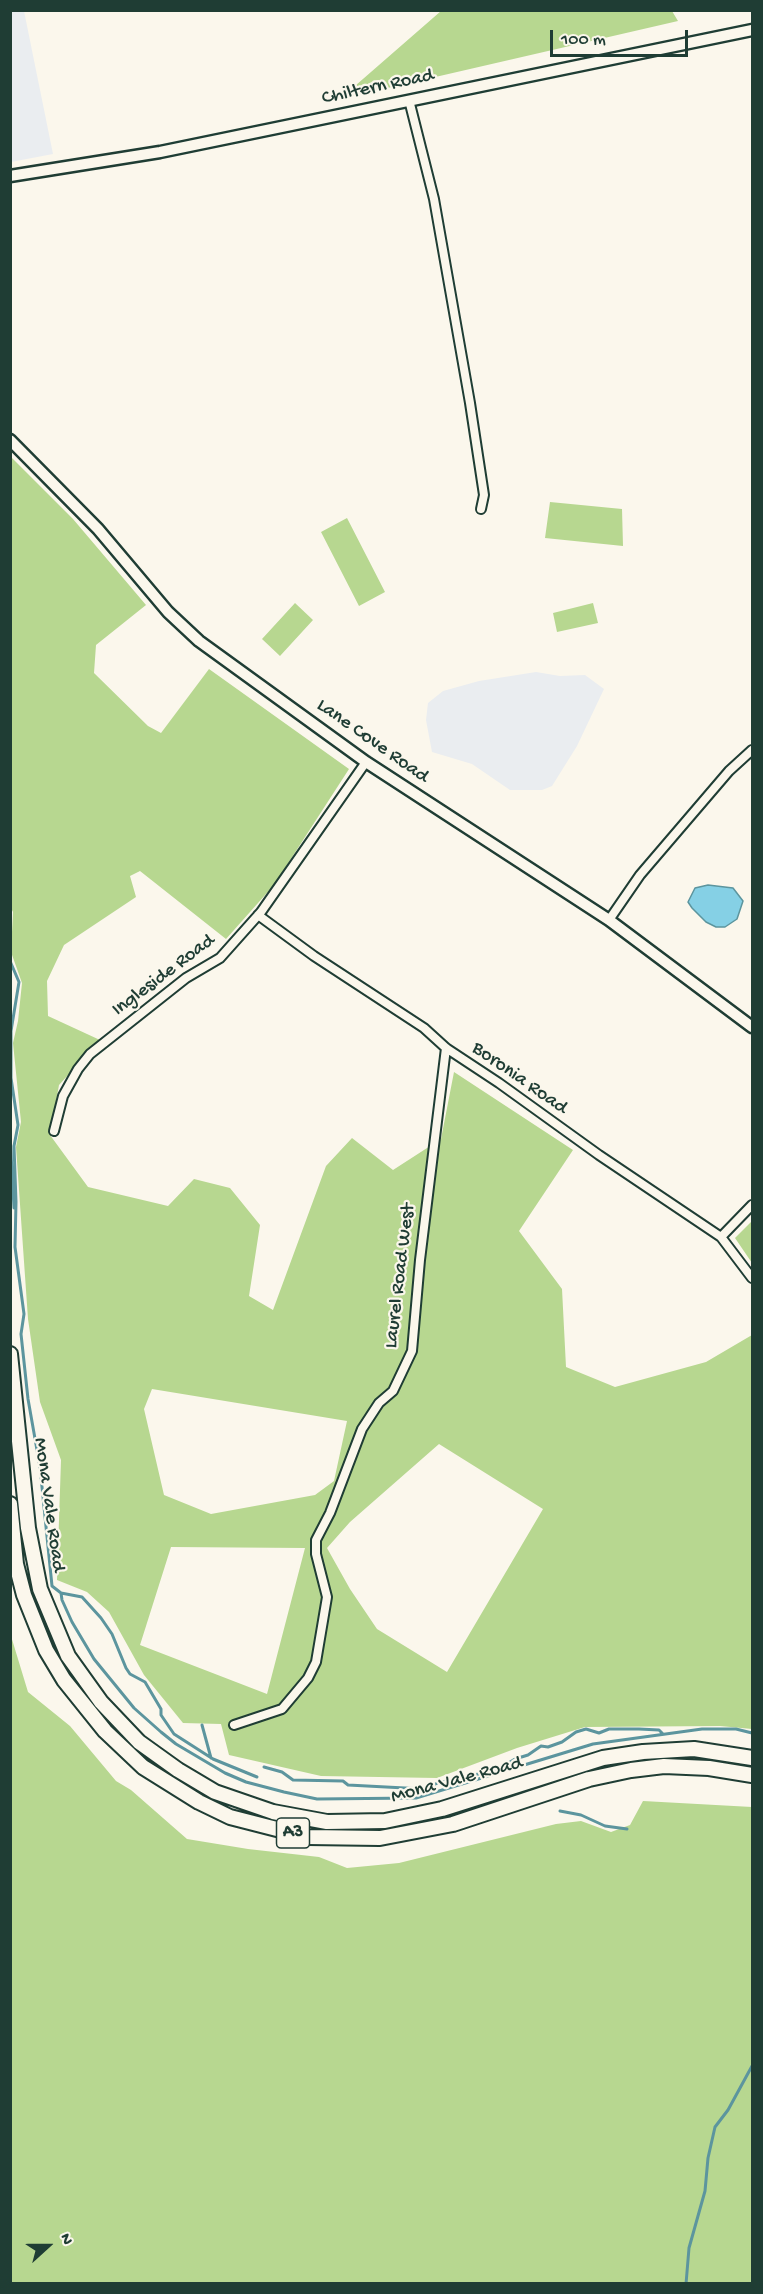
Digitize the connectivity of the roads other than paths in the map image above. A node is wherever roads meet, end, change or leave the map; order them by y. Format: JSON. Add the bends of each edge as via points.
{"nodes":[{"id":1,"x":753,"y":30,"type":"edge"},
{"id":2,"x":409,"y":100,"type":"junction"},
{"id":3,"x":10,"y":176,"type":"edge"},
{"id":4,"x":10,"y":440,"type":"edge"},
{"id":5,"x":481,"y":509,"type":"dead end"},
{"id":6,"x":753,"y":750,"type":"edge"},
{"id":7,"x":366,"y":762,"type":"junction"},
{"id":8,"x":258,"y":915,"type":"junction"},
{"id":9,"x":609,"y":920,"type":"junction"},
{"id":10,"x":753,"y":1027,"type":"edge"},
{"id":11,"x":446,"y":1048,"type":"junction"},
{"id":12,"x":54,"y":1131,"type":"dead end"},
{"id":13,"x":753,"y":1205,"type":"edge"},
{"id":14,"x":722,"y":1237,"type":"junction"},
{"id":15,"x":753,"y":1278,"type":"edge"},
{"id":16,"x":10,"y":1354,"type":"edge"},
{"id":17,"x":10,"y":1504,"type":"edge"},
{"id":18,"x":234,"y":1725,"type":"dead end"},
{"id":19,"x":753,"y":1758,"type":"edge"},
{"id":20,"x":753,"y":1775,"type":"edge"}],
"edges":[{"from":1,"to":2,"type":"street","name":"Chiltern Road"},
{"from":2,"to":3,"type":"street","name":"Chiltern Road","via":[[171,150]]},
{"from":2,"to":5,"type":"street","via":[[434,199],[470,404],[483,491]]},
{"from":4,"to":7,"type":"street","name":"Lane Cove Road","via":[[98,529],[183,627]]},
{"from":6,"to":9,"type":"street","via":[[729,771],[640,875]]},
{"from":7,"to":8,"type":"street","name":"Ingleside Road"},
{"from":7,"to":9,"type":"street","name":"Lane Cove Road"},
{"from":8,"to":11,"type":"street","name":"Boronia Road","via":[[424,1028]]},
{"from":8,"to":12,"type":"street","name":"Ingleside Road","via":[[220,958],[177,984],[90,1054],[63,1096]]},
{"from":9,"to":10,"type":"street","name":"Lane Cove Road"},
{"from":11,"to":14,"type":"street","name":"Boronia Road"},
{"from":11,"to":18,"type":"street","name":"Laurel Road West","via":[[412,1351],[396,1386],[362,1429],[316,1540],[327,1598],[316,1662],[282,1709]]},
{"from":13,"to":14,"type":"street"},
{"from":14,"to":15,"type":"street","name":"Boronia Road"},
{"from":16,"to":19,"type":"highway","name":"Mona Vale Road","number":"A3","via":[[30,1539],[40,1589],[68,1656],[101,1702],[139,1742],[215,1792],[273,1812],[327,1822],[385,1821],[442,1809],[603,1758],[693,1749]]},
{"from":17,"to":20,"type":"highway","name":"Mona Vale Road","number":"A3","via":[[16,1564],[24,1595],[46,1650],[64,1680],[105,1731],[144,1767],[230,1817],[308,1837],[380,1838],[453,1824],[589,1779],[631,1770],[664,1766]]}]}
